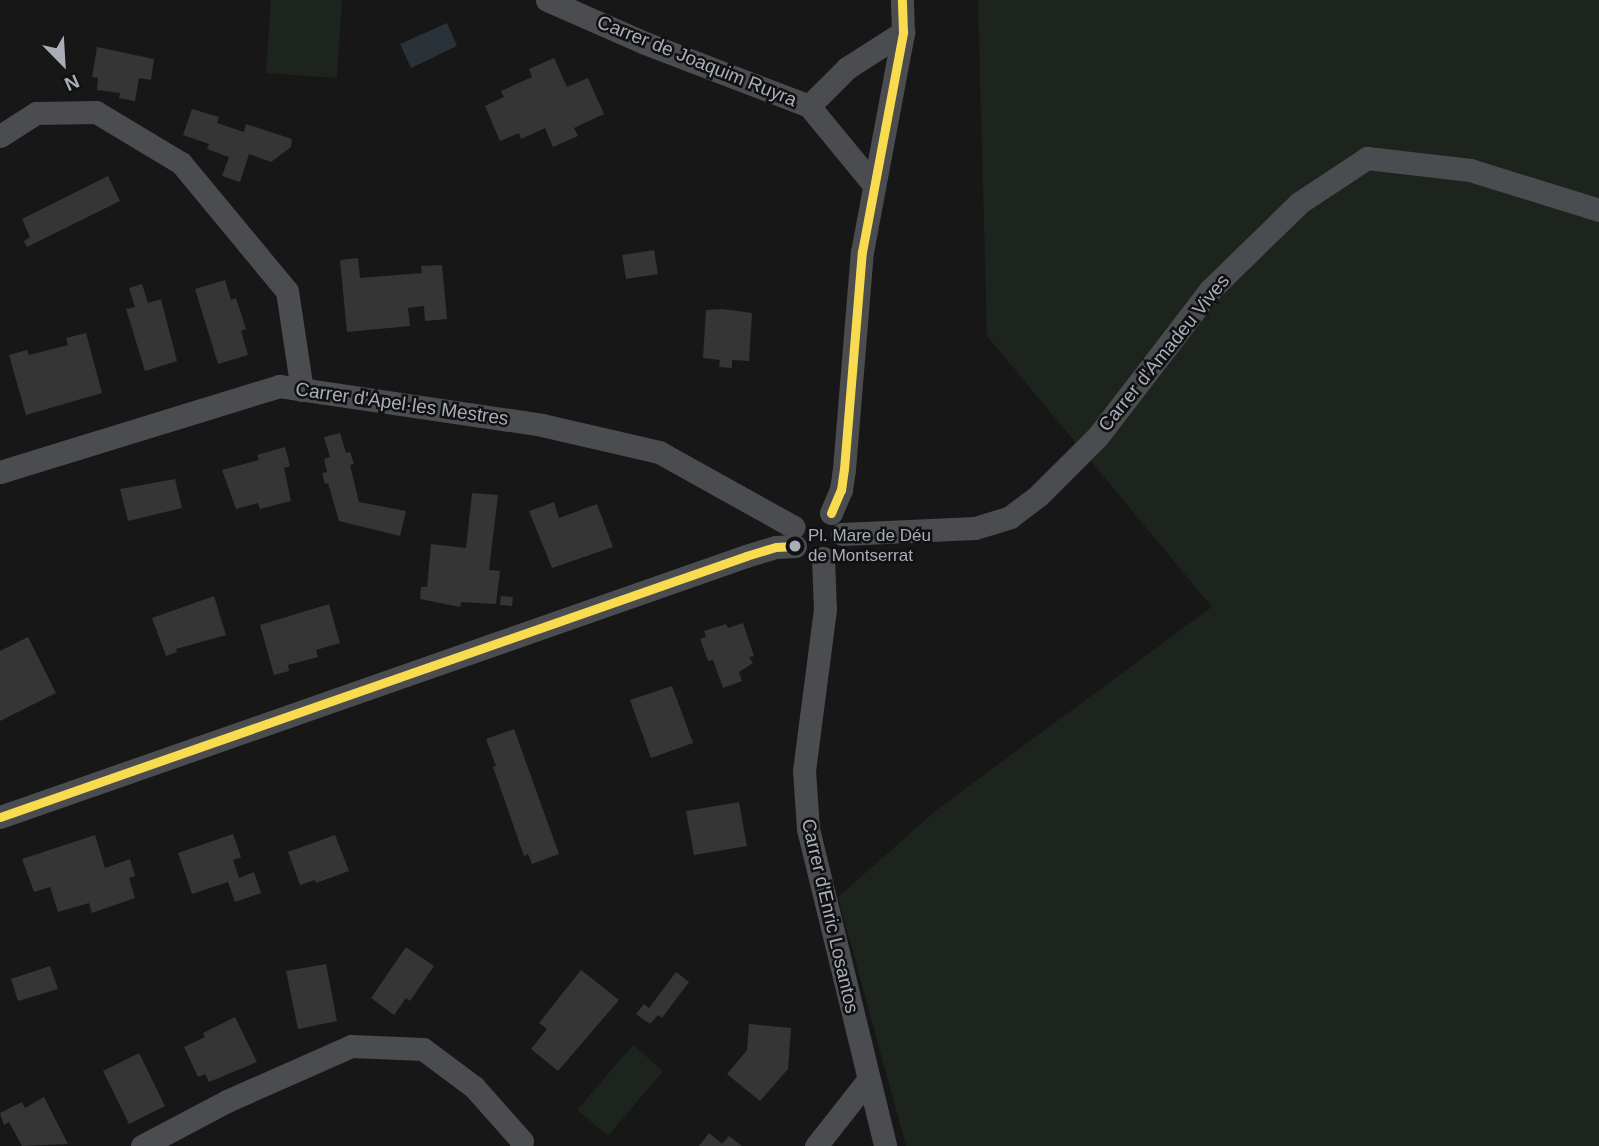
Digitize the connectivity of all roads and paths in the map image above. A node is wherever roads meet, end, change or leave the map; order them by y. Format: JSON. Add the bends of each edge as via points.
{"nodes":[{"id":1,"x":547,"y":0,"type":"edge"},
{"id":2,"x":902,"y":0,"type":"edge"},
{"id":3,"x":902,"y":32,"type":"junction"},
{"id":4,"x":809,"y":106,"type":"junction"},
{"id":5,"x":0,"y":136,"type":"edge"},
{"id":6,"x":874,"y":185,"type":"junction"},
{"id":7,"x":1599,"y":210,"type":"edge"},
{"id":8,"x":302,"y":390,"type":"junction"},
{"id":9,"x":0,"y":472,"type":"edge"},
{"id":10,"x":831,"y":513,"type":"junction"},
{"id":11,"x":842,"y":534,"type":"junction"},
{"id":12,"x":794,"y":536,"type":"junction"},
{"id":13,"x":823,"y":558,"type":"junction"},
{"id":14,"x":0,"y":817,"type":"edge"},
{"id":15,"x":868,"y":1080,"type":"junction"},
{"id":16,"x":142,"y":1146,"type":"edge"},
{"id":17,"x":521,"y":1146,"type":"edge"},
{"id":18,"x":816,"y":1146,"type":"edge"},
{"id":19,"x":886,"y":1146,"type":"edge"}],
"edges":[{"from":1,"to":4,"type":"street","name":"Carrer de Joaquim Ruyra"},
{"from":2,"to":3,"type":"street"},
{"from":3,"to":4,"type":"street","name":"Carrer de Joaquim Ruyra","via":[[847,68]]},
{"from":3,"to":6,"type":"street"},
{"from":4,"to":6,"type":"street","name":"Carrer de Joaquim Ruyra"},
{"from":5,"to":8,"type":"street","via":[[36,113],[96,113],[181,163],[287,290]]},
{"from":6,"to":10,"type":"street","via":[[862,252],[844,469]]},
{"from":7,"to":11,"type":"street","name":"Carrer d'Amadeu Vives","via":[[1470,170],[1367,158],[1299,203],[1210,290],[1098,436],[1010,517],[975,528]]},
{"from":8,"to":9,"type":"street","name":"Carrer d'Apel·les Mestres","via":[[279,386]]},
{"from":8,"to":12,"type":"street","name":"Carrer d'Apel·les Mestres","via":[[542,425],[659,452]]},
{"from":10,"to":11,"type":"street"},
{"from":10,"to":12,"type":"street","via":[[806,512]]},
{"from":11,"to":13,"type":"street","via":[[836,549]]},
{"from":12,"to":13,"type":"street","via":[[810,558]]},
{"from":12,"to":14,"type":"street","via":[[776,547]]},
{"from":13,"to":15,"type":"street","name":"Carrer d'Enric Losantos","via":[[825,609],[810,710],[805,799],[808,829]]},
{"from":15,"to":18,"type":"street"},
{"from":15,"to":19,"type":"street","name":"Carrer d'Enric Losantos"},
{"from":16,"to":17,"type":"street","via":[[227,1101],[351,1046],[423,1049],[474,1087],[522,1141]]}]}
